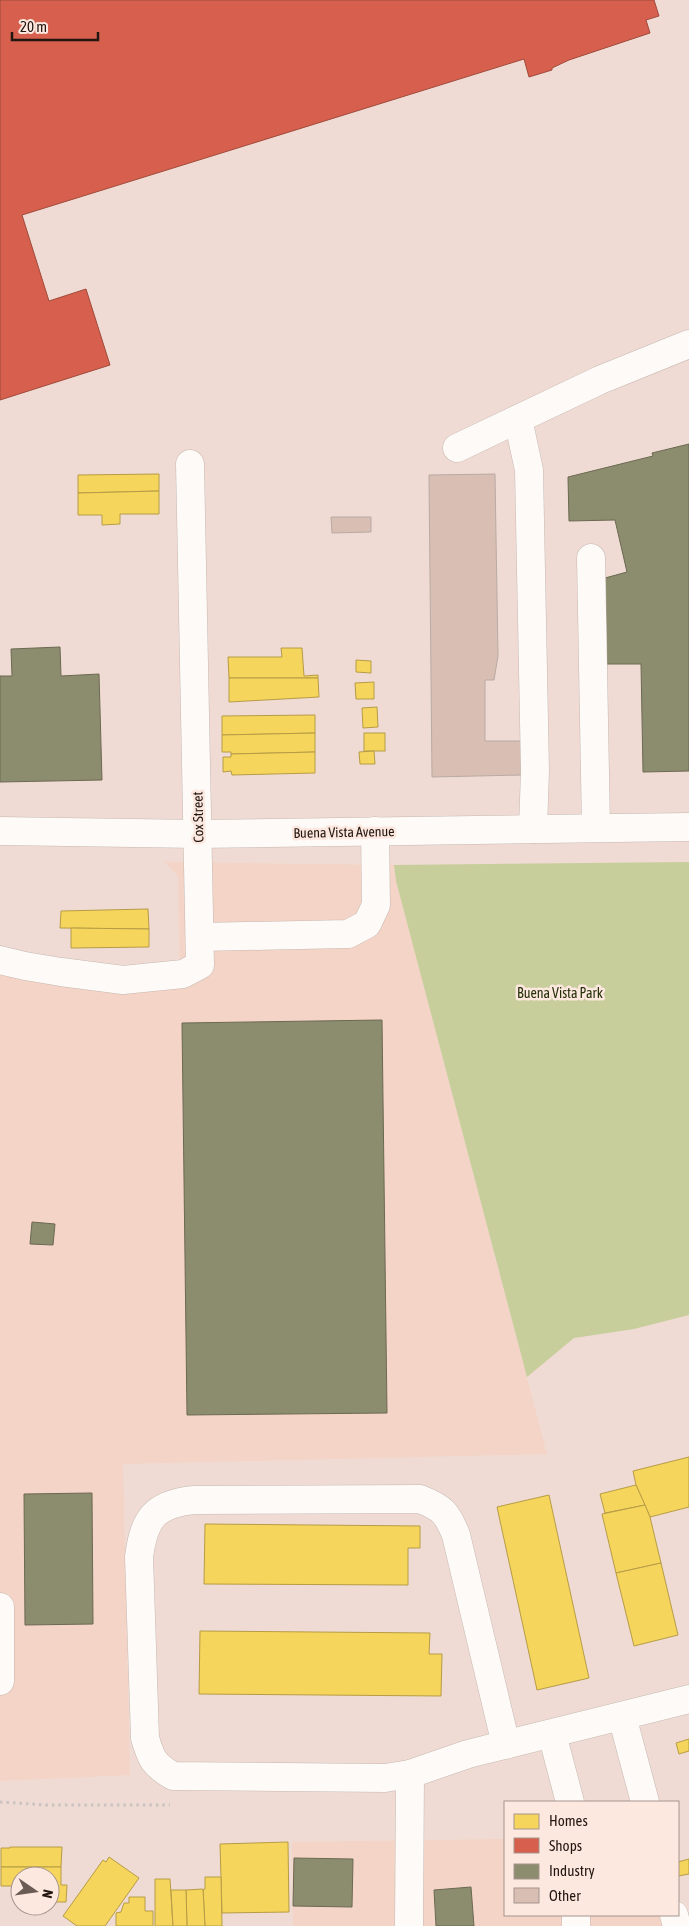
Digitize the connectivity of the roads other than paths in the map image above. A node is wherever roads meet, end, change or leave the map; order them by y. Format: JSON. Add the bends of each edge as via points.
{"nodes":[{"id":1,"x":689,"y":344,"type":"edge"},
{"id":2,"x":518,"y":419,"type":"junction"},
{"id":3,"x":457,"y":448,"type":"dead end"},
{"id":4,"x":190,"y":464,"type":"dead end"},
{"id":5,"x":591,"y":558,"type":"dead end"},
{"id":6,"x":689,"y":827,"type":"edge"},
{"id":7,"x":596,"y":828,"type":"junction"},
{"id":8,"x":533,"y":829,"type":"junction"},
{"id":9,"x":0,"y":831,"type":"edge"},
{"id":10,"x":375,"y":832,"type":"junction"},
{"id":11,"x":198,"y":834,"type":"junction"},
{"id":12,"x":200,"y":937,"type":"junction"},
{"id":13,"x":0,"y":960,"type":"edge"},
{"id":14,"x":0,"y":1607,"type":"edge"},
{"id":15,"x":0,"y":1681,"type":"edge"},
{"id":16,"x":689,"y":1699,"type":"edge"},
{"id":17,"x":622,"y":1716,"type":"junction"},
{"id":18,"x":552,"y":1734,"type":"junction"},
{"id":19,"x":506,"y":1745,"type":"junction"},
{"id":20,"x":410,"y":1774,"type":"junction"},
{"id":21,"x":570,"y":1801,"type":"edge"},
{"id":22,"x":645,"y":1801,"type":"edge"},
{"id":23,"x":409,"y":1926,"type":"edge"}],
"edges":[{"from":1,"to":2,"type":"street","via":[[600,380]]},
{"from":2,"to":3,"type":"street"},
{"from":2,"to":8,"type":"street","via":[[529,470],[535,771]]},
{"from":4,"to":11,"type":"street","name":"Cox Street"},
{"from":5,"to":7,"type":"street"},
{"from":6,"to":7,"type":"street","name":"Buena Vista Avenue"},
{"from":7,"to":8,"type":"street","name":"Buena Vista Avenue"},
{"from":8,"to":10,"type":"street","name":"Buena Vista Avenue"},
{"from":9,"to":11,"type":"street","name":"Buena Vista Avenue"},
{"from":10,"to":11,"type":"street","name":"Buena Vista Avenue"},
{"from":10,"to":12,"type":"street","via":[[376,905],[367,924],[348,934]]},
{"from":11,"to":12,"type":"street","name":"Cox Street"},
{"from":12,"to":13,"type":"street","name":"Cox Street","via":[[200,965],[183,974],[158,977],[105,979]]},
{"from":14,"to":15,"type":"street"},
{"from":16,"to":17,"type":"street"},
{"from":17,"to":18,"type":"street"},
{"from":17,"to":22,"type":"street"},
{"from":18,"to":19,"type":"street"},
{"from":18,"to":21,"type":"street"},
{"from":19,"to":20,"type":"street"},
{"from":19,"to":20,"type":"street","via":[[456,1535],[447,1514],[436,1505],[420,1499],[194,1500],[176,1501],[161,1508],[148,1521],[139,1557],[145,1738],[150,1756],[158,1767],[173,1776],[199,1778],[358,1779]]},
{"from":20,"to":23,"type":"street"}]}
